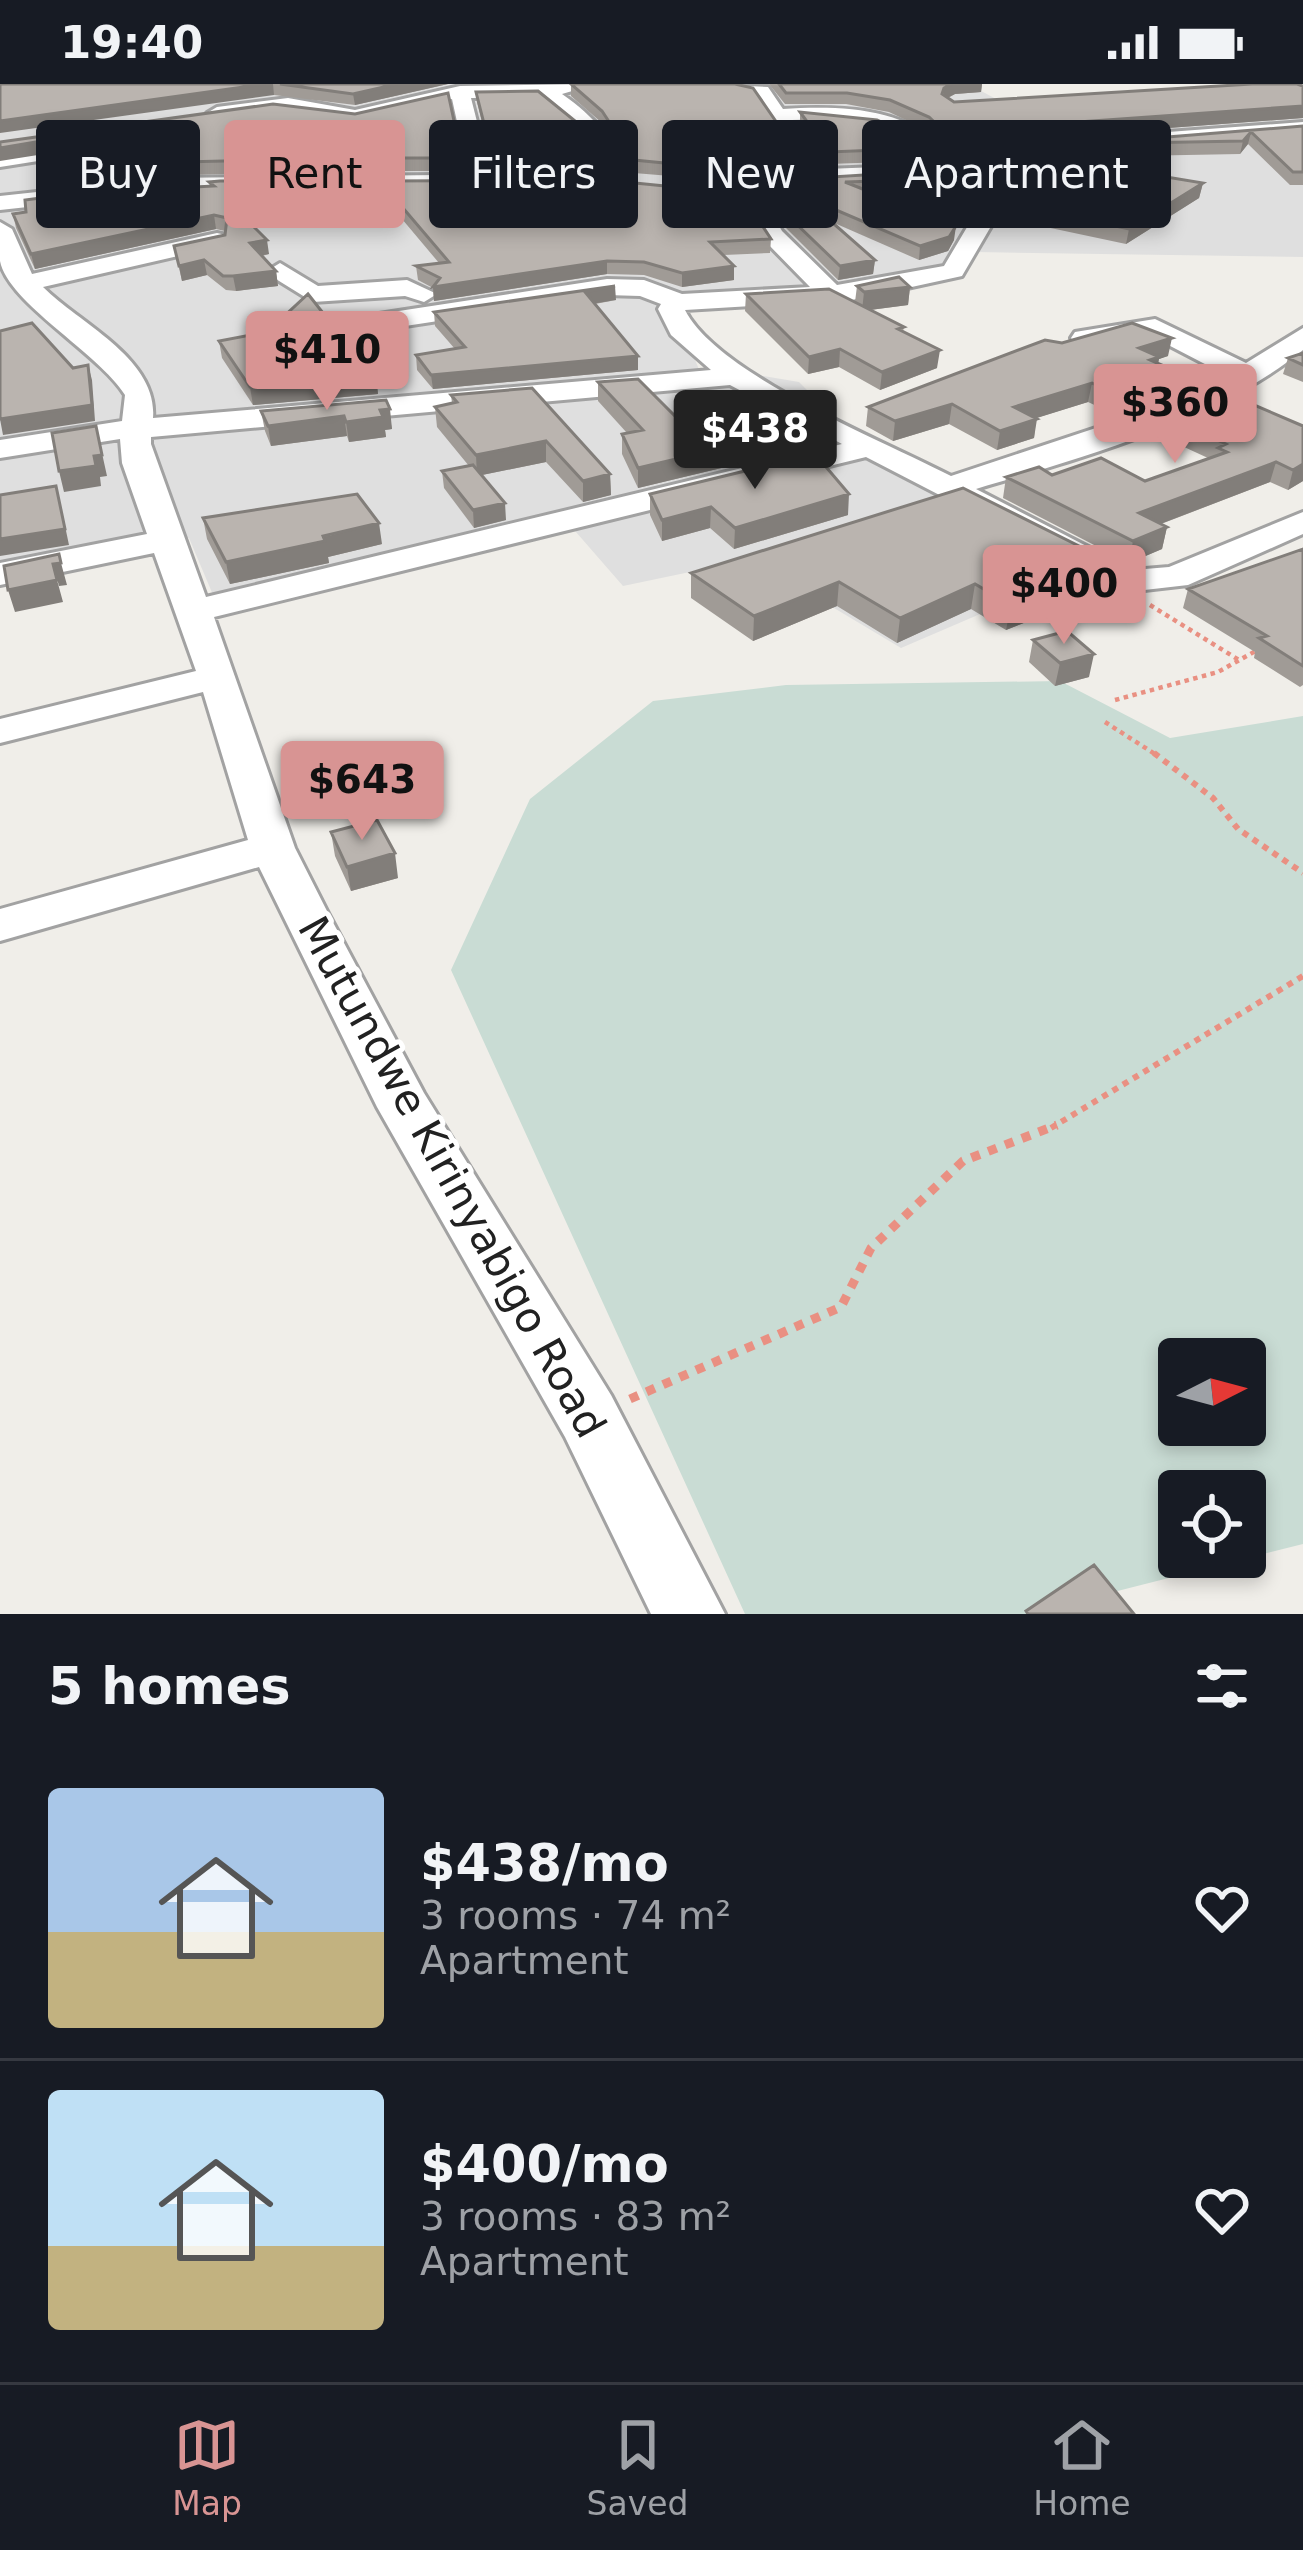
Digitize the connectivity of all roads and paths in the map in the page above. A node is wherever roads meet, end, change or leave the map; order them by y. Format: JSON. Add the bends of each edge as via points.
{"nodes":[{"id":1,"x":587,"y":84,"type":"edge"},
{"id":2,"x":716,"y":84,"type":"edge"},
{"id":3,"x":505,"y":87,"type":"edge"},
{"id":4,"x":543,"y":91,"type":"junction"},
{"id":5,"x":460,"y":92,"type":"junction"},
{"id":6,"x":776,"y":115,"type":"junction"},
{"id":7,"x":184,"y":117,"type":"edge"},
{"id":8,"x":780,"y":120,"type":"edge"},
{"id":9,"x":875,"y":120,"type":"edge"},
{"id":10,"x":1303,"y":128,"type":"edge"},
{"id":11,"x":36,"y":139,"type":"edge"},
{"id":12,"x":1171,"y":142,"type":"edge"},
{"id":13,"x":0,"y":144,"type":"edge"},
{"id":14,"x":36,"y":155,"type":"edge"},
{"id":15,"x":0,"y":161,"type":"edge"},
{"id":16,"x":662,"y":185,"type":"edge"},
{"id":17,"x":0,"y":203,"type":"edge"},
{"id":18,"x":768,"y":228,"type":"edge"},
{"id":19,"x":995,"y":228,"type":"edge"},
{"id":20,"x":0,"y":229,"type":"edge"},
{"id":21,"x":218,"y":241,"type":"edge"},
{"id":22,"x":280,"y":272,"type":"edge"},
{"id":23,"x":828,"y":291,"type":"junction"},
{"id":24,"x":679,"y":302,"type":"junction"},
{"id":25,"x":36,"y":309,"type":"junction"},
{"id":26,"x":439,"y":311,"type":"junction"},
{"id":27,"x":340,"y":328,"type":"edge"},
{"id":28,"x":1051,"y":347,"type":"edge"},
{"id":29,"x":1297,"y":350,"type":"edge"},
{"id":30,"x":1245,"y":374,"type":"junction"},
{"id":31,"x":735,"y":376,"type":"junction"},
{"id":32,"x":869,"y":409,"type":"edge"},
{"id":33,"x":833,"y":424,"type":"junction"},
{"id":34,"x":138,"y":429,"type":"junction"},
{"id":35,"x":869,"y":447,"type":"junction"},
{"id":36,"x":0,"y":449,"type":"edge"},
{"id":37,"x":955,"y":491,"type":"junction"},
{"id":38,"x":913,"y":514,"type":"edge"},
{"id":39,"x":1303,"y":522,"type":"edge"},
{"id":40,"x":168,"y":540,"type":"junction"},
{"id":41,"x":0,"y":574,"type":"edge"},
{"id":42,"x":1127,"y":580,"type":"junction"},
{"id":43,"x":193,"y":611,"type":"junction"},
{"id":44,"x":1281,"y":639,"type":"edge"},
{"id":45,"x":1239,"y":660,"type":"junction"},
{"id":46,"x":218,"y":676,"type":"junction"},
{"id":47,"x":1115,"y":700,"type":"dead end"},
{"id":48,"x":1105,"y":722,"type":"dead end"},
{"id":49,"x":0,"y":731,"type":"edge"},
{"id":50,"x":273,"y":848,"type":"junction"},
{"id":51,"x":1303,"y":873,"type":"edge"},
{"id":52,"x":0,"y":925,"type":"edge"},
{"id":53,"x":1303,"y":976,"type":"edge"},
{"id":54,"x":588,"y":1416,"type":"junction"},
{"id":55,"x":689,"y":1614,"type":"edge"}],
"edges":[{"from":1,"to":4,"type":"street"},
{"from":2,"to":6,"type":"street","via":[[755,87]]},
{"from":3,"to":4,"type":"street"},
{"from":3,"to":5,"type":"street"},
{"from":4,"to":16,"type":"street","via":[[633,184]]},
{"from":5,"to":7,"type":"street","via":[[355,116],[288,104]]},
{"from":5,"to":17,"type":"street","via":[[492,181],[185,184]]},
{"from":6,"to":8,"type":"street"},
{"from":6,"to":9,"type":"street"},
{"from":10,"to":12,"type":"street"},
{"from":11,"to":13,"type":"street"},
{"from":14,"to":15,"type":"street"},
{"from":18,"to":23,"type":"street"},
{"from":19,"to":23,"type":"street","via":[[953,271]]},
{"from":20,"to":25,"type":"street","name":"Mutundwe Kirinyabigo Road"},
{"from":21,"to":25,"type":"street"},
{"from":22,"to":26,"type":"street","via":[[313,294],[416,289]]},
{"from":23,"to":24,"type":"street"},
{"from":24,"to":26,"type":"street","via":[[644,288],[608,287]]},
{"from":24,"to":31,"type":"street","via":[[671,309],[681,328]]},
{"from":25,"to":34,"type":"street","name":"Mutundwe Kirinyabigo Road","via":[[130,378],[140,395]]},
{"from":26,"to":27,"type":"street"},
{"from":28,"to":30,"type":"street","via":[[1155,327]]},
{"from":29,"to":30,"type":"street"},
{"from":30,"to":37,"type":"street"},
{"from":31,"to":33,"type":"street"},
{"from":31,"to":34,"type":"street"},
{"from":32,"to":33,"type":"street"},
{"from":33,"to":35,"type":"street"},
{"from":34,"to":36,"type":"street"},
{"from":34,"to":40,"type":"street","name":"Mutundwe Kirinyabigo Road","via":[[139,463]]},
{"from":35,"to":37,"type":"street"},
{"from":35,"to":43,"type":"street"},
{"from":37,"to":38,"type":"street"},
{"from":37,"to":42,"type":"street"},
{"from":39,"to":42,"type":"street","via":[[1174,577]]},
{"from":40,"to":41,"type":"street"},
{"from":40,"to":43,"type":"street","name":"Mutundwe Kirinyabigo Road"},
{"from":42,"to":45,"type":"path","via":[[1158,613]]},
{"from":43,"to":46,"type":"street","name":"Mutundwe Kirinyabigo Road"},
{"from":44,"to":45,"type":"path"},
{"from":45,"to":47,"type":"path"},
{"from":46,"to":49,"type":"street"},
{"from":46,"to":50,"type":"street","name":"Mutundwe Kirinyabigo Road"},
{"from":48,"to":51,"type":"path","via":[[1156,753],[1214,798],[1238,829]]},
{"from":50,"to":52,"type":"street"},
{"from":50,"to":54,"type":"street","name":"Mutundwe Kirinyabigo Road","via":[[404,1108]]},
{"from":53,"to":54,"type":"path","via":[[1054,1127],[963,1161],[871,1248],[841,1307]]},
{"from":54,"to":55,"type":"street","name":"Mutundwe Kirinyabigo Road"}]}
